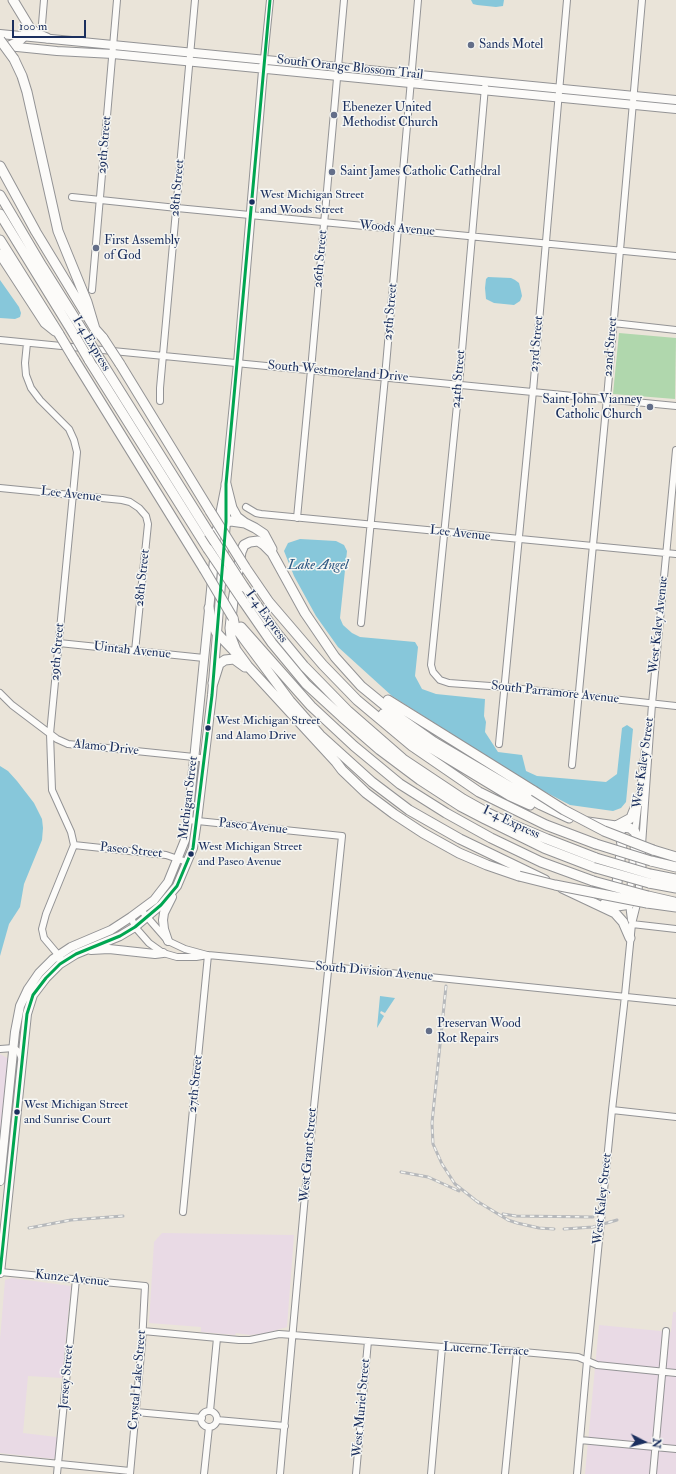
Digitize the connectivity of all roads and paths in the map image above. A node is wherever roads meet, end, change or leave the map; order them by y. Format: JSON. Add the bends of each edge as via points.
{"nodes":[{"id":1,"x":13,"y":0,"type":"edge"},
{"id":2,"x":44,"y":0,"type":"edge"},
{"id":3,"x":117,"y":0,"type":"edge"},
{"id":4,"x":195,"y":0,"type":"edge"},
{"id":5,"x":270,"y":0,"type":"edge"},
{"id":6,"x":344,"y":0,"type":"edge"},
{"id":7,"x":418,"y":0,"type":"edge"},
{"id":8,"x":567,"y":0,"type":"edge"},
{"id":9,"x":642,"y":0,"type":"edge"},
{"id":10,"x":27,"y":24,"type":"junction"},
{"id":11,"x":42,"y":24,"type":"dead end"},
{"id":12,"x":0,"y":34,"type":"edge"},
{"id":13,"x":24,"y":36,"type":"junction"},
{"id":14,"x":47,"y":38,"type":"junction"},
{"id":15,"x":57,"y":39,"type":"junction"},
{"id":16,"x":0,"y":40,"type":"edge"},
{"id":17,"x":113,"y":45,"type":"junction"},
{"id":18,"x":5,"y":46,"type":"edge"},
{"id":19,"x":40,"y":49,"type":"junction"},
{"id":20,"x":190,"y":52,"type":"junction"},
{"id":21,"x":113,"y":54,"type":"junction"},
{"id":22,"x":264,"y":59,"type":"junction"},
{"id":23,"x":189,"y":61,"type":"junction"},
{"id":24,"x":264,"y":68,"type":"junction"},
{"id":25,"x":338,"y":71,"type":"junction"},
{"id":26,"x":412,"y":74,"type":"junction"},
{"id":27,"x":486,"y":81,"type":"junction"},
{"id":28,"x":411,"y":83,"type":"junction"},
{"id":29,"x":559,"y":88,"type":"junction"},
{"id":30,"x":485,"y":90,"type":"junction"},
{"id":31,"x":634,"y":95,"type":"junction"},
{"id":32,"x":558,"y":98,"type":"junction"},
{"id":33,"x":676,"y":100,"type":"edge"},
{"id":34,"x":633,"y":104,"type":"junction"},
{"id":35,"x":676,"y":109,"type":"edge"},
{"id":36,"x":0,"y":166,"type":"edge"},
{"id":37,"x":0,"y":195,"type":"edge"},
{"id":38,"x":72,"y":197,"type":"dead end"},
{"id":39,"x":97,"y":200,"type":"junction"},
{"id":40,"x":177,"y":208,"type":"junction"},
{"id":41,"x":0,"y":214,"type":"edge"},
{"id":42,"x":251,"y":215,"type":"junction"},
{"id":43,"x":324,"y":222,"type":"junction"},
{"id":44,"x":398,"y":229,"type":"junction"},
{"id":45,"x":471,"y":236,"type":"junction"},
{"id":46,"x":0,"y":240,"type":"edge"},
{"id":47,"x":545,"y":243,"type":"junction"},
{"id":48,"x":619,"y":251,"type":"junction"},
{"id":49,"x":0,"y":254,"type":"edge"},
{"id":50,"x":676,"y":256,"type":"edge"},
{"id":51,"x":92,"y":290,"type":"dead end"},
{"id":52,"x":613,"y":323,"type":"junction"},
{"id":53,"x":95,"y":329,"type":"junction"},
{"id":54,"x":676,"y":330,"type":"edge"},
{"id":55,"x":59,"y":334,"type":"junction"},
{"id":56,"x":0,"y":340,"type":"edge"},
{"id":57,"x":27,"y":343,"type":"junction"},
{"id":58,"x":163,"y":355,"type":"junction"},
{"id":59,"x":238,"y":363,"type":"junction"},
{"id":60,"x":311,"y":370,"type":"junction"},
{"id":61,"x":385,"y":377,"type":"junction"},
{"id":62,"x":459,"y":385,"type":"junction"},
{"id":63,"x":533,"y":391,"type":"junction"},
{"id":64,"x":607,"y":398,"type":"junction"},
{"id":65,"x":160,"y":401,"type":"dead end"},
{"id":66,"x":676,"y":406,"type":"edge"},
{"id":67,"x":676,"y":450,"type":"edge"},
{"id":68,"x":226,"y":484,"type":"junction"},
{"id":69,"x":0,"y":488,"type":"edge"},
{"id":70,"x":73,"y":496,"type":"junction"},
{"id":71,"x":246,"y":507,"type":"dead end"},
{"id":72,"x":139,"y":508,"type":"joint"},
{"id":73,"x":297,"y":518,"type":"junction"},
{"id":74,"x":226,"y":522,"type":"junction"},
{"id":75,"x":245,"y":523,"type":"junction"},
{"id":76,"x":370,"y":525,"type":"junction"},
{"id":77,"x":213,"y":531,"type":"junction"},
{"id":78,"x":445,"y":532,"type":"junction"},
{"id":79,"x":518,"y":539,"type":"junction"},
{"id":80,"x":592,"y":546,"type":"junction"},
{"id":81,"x":272,"y":553,"type":"junction"},
{"id":82,"x":666,"y":553,"type":"junction"},
{"id":83,"x":676,"y":554,"type":"edge"},
{"id":84,"x":209,"y":608,"type":"junction"},
{"id":85,"x":233,"y":618,"type":"junction"},
{"id":86,"x":361,"y":623,"type":"dead end"},
{"id":87,"x":317,"y":630,"type":"junction"},
{"id":88,"x":216,"y":632,"type":"junction"},
{"id":89,"x":59,"y":643,"type":"junction"},
{"id":90,"x":135,"y":651,"type":"junction"},
{"id":91,"x":204,"y":658,"type":"junction"},
{"id":92,"x":247,"y":665,"type":"junction"},
{"id":93,"x":436,"y":676,"type":"joint"},
{"id":94,"x":213,"y":683,"type":"junction"},
{"id":95,"x":504,"y":687,"type":"junction"},
{"id":96,"x":0,"y":693,"type":"edge"},
{"id":97,"x":272,"y":693,"type":"junction"},
{"id":98,"x":578,"y":696,"type":"junction"},
{"id":99,"x":357,"y":700,"type":"junction"},
{"id":100,"x":652,"y":704,"type":"junction"},
{"id":101,"x":676,"y":706,"type":"edge"},
{"id":102,"x":50,"y":734,"type":"junction"},
{"id":103,"x":499,"y":744,"type":"dead end"},
{"id":104,"x":194,"y":757,"type":"junction"},
{"id":105,"x":204,"y":759,"type":"junction"},
{"id":106,"x":336,"y":762,"type":"junction"},
{"id":107,"x":572,"y":765,"type":"dead end"},
{"id":108,"x":639,"y":798,"type":"junction"},
{"id":109,"x":569,"y":818,"type":"junction"},
{"id":110,"x":188,"y":820,"type":"junction"},
{"id":111,"x":197,"y":821,"type":"junction"},
{"id":112,"x":600,"y":824,"type":"junction"},
{"id":113,"x":616,"y":826,"type":"junction"},
{"id":114,"x":635,"y":832,"type":"junction"},
{"id":115,"x":342,"y":836,"type":"joint"},
{"id":116,"x":74,"y":845,"type":"junction"},
{"id":117,"x":676,"y":857,"type":"edge"},
{"id":118,"x":178,"y":858,"type":"junction"},
{"id":119,"x":499,"y":859,"type":"junction"},
{"id":120,"x":187,"y":862,"type":"junction"},
{"id":121,"x":596,"y":863,"type":"junction"},
{"id":122,"x":641,"y":867,"type":"junction"},
{"id":123,"x":676,"y":867,"type":"edge"},
{"id":124,"x":523,"y":873,"type":"junction"},
{"id":125,"x":650,"y":878,"type":"junction"},
{"id":126,"x":676,"y":879,"type":"edge"},
{"id":127,"x":177,"y":886,"type":"junction"},
{"id":128,"x":676,"y":888,"type":"edge"},
{"id":129,"x":638,"y":892,"type":"junction"},
{"id":130,"x":599,"y":900,"type":"junction"},
{"id":131,"x":647,"y":900,"type":"junction"},
{"id":132,"x":676,"y":902,"type":"edge"},
{"id":133,"x":629,"y":904,"type":"junction"},
{"id":134,"x":676,"y":907,"type":"edge"},
{"id":135,"x":140,"y":910,"type":"junction"},
{"id":136,"x":131,"y":917,"type":"junction"},
{"id":137,"x":146,"y":917,"type":"junction"},
{"id":138,"x":632,"y":924,"type":"junction"},
{"id":139,"x":135,"y":927,"type":"junction"},
{"id":140,"x":676,"y":929,"type":"edge"},
{"id":141,"x":630,"y":938,"type":"junction"},
{"id":142,"x":168,"y":941,"type":"junction"},
{"id":143,"x":84,"y":950,"type":"junction"},
{"id":144,"x":163,"y":953,"type":"junction"},
{"id":145,"x":208,"y":955,"type":"junction"},
{"id":146,"x":61,"y":958,"type":"junction"},
{"id":147,"x":328,"y":968,"type":"junction"},
{"id":148,"x":625,"y":997,"type":"junction"},
{"id":149,"x":676,"y":1002,"type":"edge"},
{"id":150,"x":14,"y":1048,"type":"junction"},
{"id":151,"x":0,"y":1049,"type":"edge"},
{"id":152,"x":22,"y":1059,"type":"junction"},
{"id":153,"x":612,"y":1110,"type":"junction"},
{"id":154,"x":676,"y":1117,"type":"edge"},
{"id":155,"x":2,"y":1151,"type":"edge"},
{"id":156,"x":12,"y":1152,"type":"junction"},
{"id":157,"x":0,"y":1181,"type":"edge"},
{"id":158,"x":183,"y":1212,"type":"dead end"},
{"id":159,"x":0,"y":1272,"type":"edge"},
{"id":160,"x":76,"y":1279,"type":"junction"},
{"id":161,"x":145,"y":1286,"type":"joint"},
{"id":162,"x":666,"y":1330,"type":"dead end"},
{"id":163,"x":143,"y":1331,"type":"junction"},
{"id":164,"x":293,"y":1335,"type":"junction"},
{"id":165,"x":217,"y":1338,"type":"junction"},
{"id":166,"x":368,"y":1341,"type":"junction"},
{"id":167,"x":442,"y":1347,"type":"junction"},
{"id":168,"x":517,"y":1351,"type":"junction"},
{"id":169,"x":587,"y":1361,"type":"junction"},
{"id":170,"x":662,"y":1372,"type":"junction"},
{"id":171,"x":676,"y":1373,"type":"edge"},
{"id":172,"x":210,"y":1411,"type":"junction"},
{"id":173,"x":136,"y":1412,"type":"junction"},
{"id":174,"x":202,"y":1418,"type":"junction"},
{"id":175,"x":217,"y":1420,"type":"junction"},
{"id":176,"x":285,"y":1426,"type":"junction"},
{"id":177,"x":209,"y":1427,"type":"junction"},
{"id":178,"x":580,"y":1440,"type":"junction"},
{"id":179,"x":656,"y":1447,"type":"junction"},
{"id":180,"x":676,"y":1449,"type":"edge"},
{"id":181,"x":0,"y":1458,"type":"edge"},
{"id":182,"x":58,"y":1463,"type":"junction"},
{"id":183,"x":130,"y":1472,"type":"edge"},
{"id":184,"x":57,"y":1474,"type":"edge"},
{"id":185,"x":204,"y":1474,"type":"edge"},
{"id":186,"x":280,"y":1474,"type":"edge"},
{"id":187,"x":356,"y":1474,"type":"edge"},
{"id":188,"x":431,"y":1474,"type":"edge"},
{"id":189,"x":505,"y":1474,"type":"edge"},
{"id":190,"x":577,"y":1474,"type":"edge"},
{"id":191,"x":653,"y":1474,"type":"edge"}],
"edges":[{"from":1,"to":10,"type":"highway"},
{"from":2,"to":11,"type":"street"},
{"from":3,"to":17,"type":"street","name":"29th Street"},
{"from":4,"to":20,"type":"street","name":"28th Street"},
{"from":5,"to":22,"type":"street","name":"Michigan Street"},
{"from":6,"to":25,"type":"street","name":"26th Street"},
{"from":7,"to":26,"type":"street","name":"25th Street"},
{"from":8,"to":29,"type":"street","name":"23rd Street"},
{"from":9,"to":31,"type":"street","name":"22nd Street"},
{"from":10,"to":13,"type":"highway"},
{"from":10,"to":14,"type":"highway","via":[[36,33]]},
{"from":12,"to":13,"type":"main road","name":"South Orange Blossom Trail"},
{"from":13,"to":14,"type":"main road","name":"South Orange Blossom Trail"},
{"from":13,"to":18,"type":"highway","via":[[18,42]]},
{"from":14,"to":15,"type":"main road","name":"South Orange Blossom Trail"},
{"from":15,"to":17,"type":"main road","name":"South Orange Blossom Trail"},
{"from":15,"to":19,"type":"main road"},
{"from":16,"to":53,"type":"highway","bridge":true,"via":[[14,59],[22,76],[58,231],[87,302]]},
{"from":17,"to":20,"type":"main road","name":"South Orange Blossom Trail"},
{"from":17,"to":21,"type":"street","name":"29th Street"},
{"from":18,"to":19,"type":"main road","name":"South Orange Blossom Trail"},
{"from":19,"to":21,"type":"main road","name":"South Orange Blossom Trail"},
{"from":20,"to":22,"type":"main road","name":"South Orange Blossom Trail"},
{"from":20,"to":23,"type":"street","name":"28th Street"},
{"from":21,"to":23,"type":"main road","name":"South Orange Blossom Trail"},
{"from":21,"to":39,"type":"street","name":"29th Street"},
{"from":22,"to":24,"type":"main road","name":"Michigan Street"},
{"from":22,"to":25,"type":"main road","name":"South Orange Blossom Trail"},
{"from":23,"to":24,"type":"main road","name":"South Orange Blossom Trail"},
{"from":23,"to":40,"type":"street","name":"28th Street"},
{"from":24,"to":25,"type":"main road","name":"South Orange Blossom Trail"},
{"from":24,"to":42,"type":"main road","name":"Michigan Street"},
{"from":25,"to":26,"type":"main road","name":"South Orange Blossom Trail"},
{"from":25,"to":28,"type":"main road","name":"South Orange Blossom Trail"},
{"from":25,"to":43,"type":"street","name":"26th Street"},
{"from":26,"to":27,"type":"main road","name":"South Orange Blossom Trail"},
{"from":26,"to":28,"type":"street","name":"25th Street"},
{"from":27,"to":29,"type":"main road","name":"South Orange Blossom Trail"},
{"from":27,"to":30,"type":"street","name":"24th Street"},
{"from":28,"to":30,"type":"main road","name":"South Orange Blossom Trail"},
{"from":28,"to":44,"type":"street","name":"25th Street"},
{"from":29,"to":31,"type":"main road","name":"South Orange Blossom Trail"},
{"from":29,"to":32,"type":"street","name":"23rd Street"},
{"from":30,"to":32,"type":"main road","name":"South Orange Blossom Trail"},
{"from":30,"to":45,"type":"street","name":"24th Street"},
{"from":31,"to":33,"type":"main road","name":"South Orange Blossom Trail"},
{"from":31,"to":34,"type":"street","name":"22nd Street"},
{"from":32,"to":34,"type":"main road","name":"South Orange Blossom Trail"},
{"from":32,"to":47,"type":"street","name":"23rd Street"},
{"from":34,"to":35,"type":"main road","name":"South Orange Blossom Trail"},
{"from":34,"to":48,"type":"street","name":"22nd Street"},
{"from":36,"to":53,"type":"highway","via":[[36,232]]},
{"from":37,"to":77,"type":"highway","name":"I-4 Express","bridge":true,"via":[[101,361]]},
{"from":38,"to":39,"type":"street","name":"Woods Avenue"},
{"from":39,"to":40,"type":"street","name":"Woods Avenue"},
{"from":39,"to":51,"type":"street","name":"29th Street"},
{"from":40,"to":42,"type":"street","name":"Woods Avenue"},
{"from":40,"to":58,"type":"street","name":"28th Street"},
{"from":41,"to":121,"type":"highway","name":"I-4 Express","bridge":true,"via":[[208,549],[272,643],[306,684],[380,750],[420,780],[472,813],[544,848]]},
{"from":42,"to":43,"type":"street","name":"Woods Avenue"},
{"from":42,"to":59,"type":"main road","name":"Michigan Street"},
{"from":43,"to":44,"type":"street","name":"Woods Avenue"},
{"from":43,"to":60,"type":"street","name":"26th Street"},
{"from":44,"to":45,"type":"street","name":"Woods Avenue"},
{"from":44,"to":61,"type":"street","name":"25th Street"},
{"from":45,"to":47,"type":"street","name":"Woods Avenue"},
{"from":45,"to":62,"type":"street","name":"24th Street"},
{"from":46,"to":55,"type":"highway"},
{"from":47,"to":48,"type":"street","name":"Woods Avenue"},
{"from":47,"to":63,"type":"street","name":"23rd Street"},
{"from":48,"to":50,"type":"street","name":"Woods Avenue"},
{"from":48,"to":52,"type":"street","name":"22nd Street"},
{"from":49,"to":55,"type":"highway","via":[[45,323]]},
{"from":52,"to":54,"type":"street"},
{"from":52,"to":64,"type":"street","name":"22nd Street"},
{"from":53,"to":99,"type":"highway","bridge":true,"via":[[120,364],[245,568],[288,626]]},
{"from":55,"to":85,"type":"highway","bridge":true},
{"from":56,"to":57,"type":"street","name":"South Westmoreland Drive"},
{"from":57,"to":58,"type":"street","name":"South Westmoreland Drive"},
{"from":57,"to":70,"type":"street","name":"29th Street","via":[[26,375],[31,388],[68,429],[74,440],[77,452]]},
{"from":58,"to":59,"type":"street","name":"South Westmoreland Drive"},
{"from":58,"to":65,"type":"street","name":"28th Street"},
{"from":59,"to":60,"type":"street","name":"South Westmoreland Drive"},
{"from":59,"to":68,"type":"main road","name":"Michigan Street"},
{"from":60,"to":61,"type":"street","name":"South Westmoreland Drive"},
{"from":60,"to":73,"type":"street","name":"26th Street"},
{"from":61,"to":62,"type":"street","name":"South Westmoreland Drive"},
{"from":61,"to":76,"type":"street","name":"25th Street"},
{"from":62,"to":63,"type":"street","name":"South Westmoreland Drive"},
{"from":62,"to":78,"type":"street","name":"24th Street"},
{"from":63,"to":64,"type":"street","name":"South Westmoreland Drive"},
{"from":63,"to":79,"type":"street","name":"23rd Street"},
{"from":64,"to":66,"type":"street","name":"South Westmoreland Drive"},
{"from":64,"to":80,"type":"street","name":"22nd Street"},
{"from":67,"to":82,"type":"street","name":"West Kaley Avenue"},
{"from":68,"to":74,"type":"main road","name":"Michigan Street"},
{"from":68,"to":75,"type":"highway","via":[[232,508],[237,517]]},
{"from":68,"to":77,"type":"main road","name":"Michigan Street"},
{"from":69,"to":70,"type":"street","name":"Lee Avenue"},
{"from":70,"to":72,"type":"street","name":"Lee Avenue","via":[[122,500]]},
{"from":70,"to":89,"type":"street","name":"29th Street"},
{"from":71,"to":73,"type":"street","name":"Lee Avenue","via":[[259,514]]},
{"from":72,"to":90,"type":"street","name":"28th Street","via":[[146,516],[148,524]]},
{"from":73,"to":76,"type":"street","name":"Lee Avenue"},
{"from":74,"to":75,"type":"highway"},
{"from":74,"to":77,"type":"highway"},
{"from":74,"to":88,"type":"main road","name":"Michigan Street"},
{"from":75,"to":81,"type":"highway","via":[[264,534]]},
{"from":76,"to":78,"type":"street","name":"Lee Avenue"},
{"from":76,"to":86,"type":"street","name":"25th Street"},
{"from":77,"to":84,"type":"main road","name":"Michigan Street"},
{"from":77,"to":121,"type":"highway","name":"I-4 Express","bridge":true,"via":[[244,587],[276,632],[348,712],[403,759],[463,799]]},
{"from":78,"to":79,"type":"street","name":"Lee Avenue"},
{"from":78,"to":93,"type":"street","name":"24th Street","via":[[432,665]]},
{"from":79,"to":80,"type":"street","name":"Lee Avenue"},
{"from":79,"to":95,"type":"street","name":"23rd Street"},
{"from":80,"to":82,"type":"street","name":"Lee Avenue"},
{"from":80,"to":98,"type":"street","name":"22nd Street"},
{"from":81,"to":87,"type":"highway"},
{"from":81,"to":92,"type":"highway","via":[[258,542],[244,545],[241,552],[230,628],[236,650]]},
{"from":82,"to":83,"type":"street","name":"Lee Avenue"},
{"from":82,"to":100,"type":"street","name":"West Kaley Avenue"},
{"from":84,"to":88,"type":"highway"},
{"from":84,"to":91,"type":"main road","name":"Michigan Street"},
{"from":85,"to":119,"type":"highway","via":[[235,627],[290,701],[341,755],[409,810]]},
{"from":85,"to":131,"type":"highway","bridge":true,"via":[[311,706],[400,784],[491,838],[541,862]]},
{"from":87,"to":109,"type":"highway","via":[[346,670],[366,690],[411,726],[510,788]]},
{"from":87,"to":117,"type":"highway","bridge":true,"via":[[364,682],[394,706],[564,810],[604,831]]},
{"from":88,"to":92,"type":"highway"},
{"from":88,"to":94,"type":"main road","name":"Michigan Street"},
{"from":89,"to":90,"type":"street","name":"Uintah Avenue"},
{"from":89,"to":102,"type":"street","name":"29th Street"},
{"from":90,"to":91,"type":"street","name":"Uintah Avenue"},
{"from":91,"to":104,"type":"main road","name":"Michigan Street"},
{"from":92,"to":97,"type":"highway"},
{"from":93,"to":95,"type":"street","name":"South Parramore Avenue","via":[[448,683]]},
{"from":94,"to":97,"type":"highway","via":[[219,664],[234,659]]},
{"from":94,"to":105,"type":"main road","name":"Michigan Street"},
{"from":95,"to":98,"type":"street","name":"South Parramore Avenue"},
{"from":95,"to":103,"type":"street","name":"23rd Street"},
{"from":96,"to":102,"type":"street","name":"Alamo Drive"},
{"from":97,"to":106,"type":"highway"},
{"from":98,"to":100,"type":"street","name":"South Parramore Avenue"},
{"from":98,"to":107,"type":"street","name":"22nd Street"},
{"from":99,"to":109,"type":"highway","via":[[372,706],[429,747],[510,796],[545,812]]},
{"from":99,"to":123,"type":"highway","bridge":true,"via":[[412,746],[479,792],[546,825],[596,844]]},
{"from":100,"to":101,"type":"street","name":"South Parramore Avenue"},
{"from":100,"to":108,"type":"street","name":"West Kaley Street"},
{"from":100,"to":122,"type":"street","name":"West Kaley Street"},
{"from":102,"to":104,"type":"street","name":"Alamo Drive","via":[[68,744]]},
{"from":102,"to":116,"type":"street","name":"29th Street","via":[[52,790],[71,832]]},
{"from":104,"to":105,"type":"street","name":"Alamo Drive"},
{"from":104,"to":110,"type":"main road","name":"Michigan Street"},
{"from":105,"to":111,"type":"main road","name":"Michigan Street"},
{"from":106,"to":119,"type":"highway","via":[[374,795],[424,828],[456,844]]},
{"from":106,"to":124,"type":"highway","via":[[366,793],[423,833],[472,859]]},
{"from":108,"to":113,"type":"highway","via":[[631,818]]},
{"from":108,"to":114,"type":"street","name":"West Kaley Street"},
{"from":109,"to":112,"type":"highway"},
{"from":110,"to":111,"type":"street","name":"Paseo Avenue"},
{"from":110,"to":118,"type":"main road","name":"Michigan Street","via":[[185,840]]},
{"from":111,"to":115,"type":"street","name":"Paseo Avenue"},
{"from":111,"to":120,"type":"main road","name":"Michigan Street","via":[[193,848]]},
{"from":112,"to":113,"type":"highway"},
{"from":112,"to":130,"type":"highway","via":[[618,830],[622,840],[616,890],[613,896]]},
{"from":113,"to":114,"type":"highway","via":[[630,828]]},
{"from":114,"to":122,"type":"highway","via":[[640,843]]},
{"from":114,"to":133,"type":"street","name":"West Kaley Street"},
{"from":115,"to":147,"type":"street","name":"West Grant Street"},
{"from":116,"to":118,"type":"street","name":"Paseo Street"},
{"from":116,"to":146,"type":"street","via":[[42,930],[44,938]]},
{"from":118,"to":120,"type":"street","name":"Paseo Street"},
{"from":118,"to":135,"type":"main road","name":"Michigan Street","via":[[168,882],[154,900]]},
{"from":119,"to":124,"type":"highway"},
{"from":120,"to":127,"type":"main road","name":"Michigan Street"},
{"from":121,"to":125,"type":"highway","name":"I-4 Express","bridge":true},
{"from":122,"to":129,"type":"street","name":"West Kaley Street"},
{"from":124,"to":130,"type":"highway","via":[[549,878]]},
{"from":124,"to":131,"type":"highway","bridge":true,"via":[[555,885]]},
{"from":124,"to":141,"type":"highway","via":[[615,913],[623,922]]},
{"from":125,"to":126,"type":"highway","name":"I-4 Express"},
{"from":125,"to":128,"type":"highway","name":"I-4 Express"},
{"from":127,"to":137,"type":"main road","name":"Michigan Street","via":[[161,905]]},
{"from":127,"to":142,"type":"main road","via":[[164,912],[164,930]]},
{"from":129,"to":133,"type":"highway"},
{"from":129,"to":138,"type":"street","name":"West Kaley Street"},
{"from":130,"to":133,"type":"highway","via":[[617,906]]},
{"from":131,"to":132,"type":"highway"},
{"from":131,"to":134,"type":"highway"},
{"from":133,"to":138,"type":"street","name":"West Kaley Street"},
{"from":135,"to":136,"type":"main road","name":"Michigan Street"},
{"from":135,"to":137,"type":"street","name":"South Division Avenue"},
{"from":136,"to":139,"type":"street","name":"South Division Avenue"},
{"from":136,"to":146,"type":"main road","name":"Michigan Street","via":[[111,930],[71,947]]},
{"from":137,"to":139,"type":"main road","name":"Michigan Street"},
{"from":137,"to":142,"type":"street","name":"South Division Avenue"},
{"from":138,"to":140,"type":"street"},
{"from":138,"to":141,"type":"street","name":"West Kaley Street"},
{"from":139,"to":143,"type":"main road","name":"Michigan Street","via":[[120,936]]},
{"from":139,"to":144,"type":"street","name":"South Division Avenue","via":[[149,943]]},
{"from":141,"to":148,"type":"street","name":"West Kaley Street"},
{"from":142,"to":144,"type":"street"},
{"from":142,"to":145,"type":"street","name":"South Division Avenue"},
{"from":143,"to":144,"type":"main road","via":[[105,948]]},
{"from":143,"to":146,"type":"main road","name":"Michigan Street"},
{"from":144,"to":145,"type":"street","name":"South Division Avenue","via":[[177,957]]},
{"from":145,"to":147,"type":"street","name":"South Division Avenue"},
{"from":145,"to":158,"type":"street","name":"27th Street"},
{"from":146,"to":150,"type":"main road","name":"Michigan Street","via":[[39,973],[28,989],[20,1006]]},
{"from":146,"to":152,"type":"main road","name":"Michigan Street","via":[[33,995],[26,1014]]},
{"from":147,"to":148,"type":"street","name":"South Division Avenue"},
{"from":147,"to":164,"type":"street","name":"West Grant Street"},
{"from":148,"to":149,"type":"street","name":"South Division Avenue"},
{"from":148,"to":153,"type":"street","name":"West Kaley Street"},
{"from":150,"to":151,"type":"street"},
{"from":150,"to":152,"type":"street"},
{"from":150,"to":155,"type":"main road","name":"Michigan Street"},
{"from":152,"to":156,"type":"main road","name":"Michigan Street"},
{"from":153,"to":154,"type":"street"},
{"from":153,"to":169,"type":"street","name":"West Kaley Street"},
{"from":155,"to":156,"type":"street"},
{"from":155,"to":157,"type":"main road","name":"Michigan Street"},
{"from":156,"to":159,"type":"main road","name":"Michigan Street"},
{"from":159,"to":160,"type":"street","name":"Kunze Avenue"},
{"from":160,"to":161,"type":"street","name":"Kunze Avenue"},
{"from":160,"to":182,"type":"street","name":"Jersey Street"},
{"from":161,"to":163,"type":"street","name":"Crystal Lake Street"},
{"from":162,"to":170,"type":"street"},
{"from":163,"to":165,"type":"street","name":"Lucerne Terrace"},
{"from":163,"to":173,"type":"street","name":"Crystal Lake Street"},
{"from":164,"to":165,"type":"street","name":"Lucerne Terrace","via":[[279,1334],[250,1340]]},
{"from":164,"to":166,"type":"street","name":"Lucerne Terrace"},
{"from":164,"to":176,"type":"street","name":"West Grant Street"},
{"from":165,"to":172,"type":"street"},
{"from":166,"to":167,"type":"street","name":"Lucerne Terrace"},
{"from":166,"to":187,"type":"street","name":"West Muriel Street"},
{"from":167,"to":168,"type":"street","name":"Lucerne Terrace"},
{"from":167,"to":188,"type":"street"},
{"from":168,"to":169,"type":"street","name":"Lucerne Terrace","via":[[578,1357]]},
{"from":168,"to":189,"type":"street"},
{"from":169,"to":170,"type":"street","name":"Lucerne Terrace","via":[[597,1365]]},
{"from":169,"to":178,"type":"street","name":"West Kaley Street"},
{"from":170,"to":171,"type":"street","name":"Lucerne Terrace"},
{"from":170,"to":179,"type":"street"},
{"from":172,"to":174,"type":"street","via":[[204,1413]]},
{"from":172,"to":175,"type":"street","via":[[216,1414]]},
{"from":173,"to":174,"type":"street"},
{"from":173,"to":183,"type":"street","name":"Crystal Lake Street"},
{"from":174,"to":177,"type":"street","via":[[203,1424]]},
{"from":175,"to":176,"type":"street"},
{"from":175,"to":177,"type":"street"},
{"from":176,"to":186,"type":"street","name":"West Grant Street"},
{"from":177,"to":185,"type":"street"},
{"from":178,"to":179,"type":"street"},
{"from":178,"to":190,"type":"street","name":"West Kaley Street"},
{"from":179,"to":180,"type":"street"},
{"from":179,"to":191,"type":"street"},
{"from":181,"to":182,"type":"street"},
{"from":182,"to":183,"type":"street"},
{"from":182,"to":184,"type":"street","name":"Jersey Street"}]}
